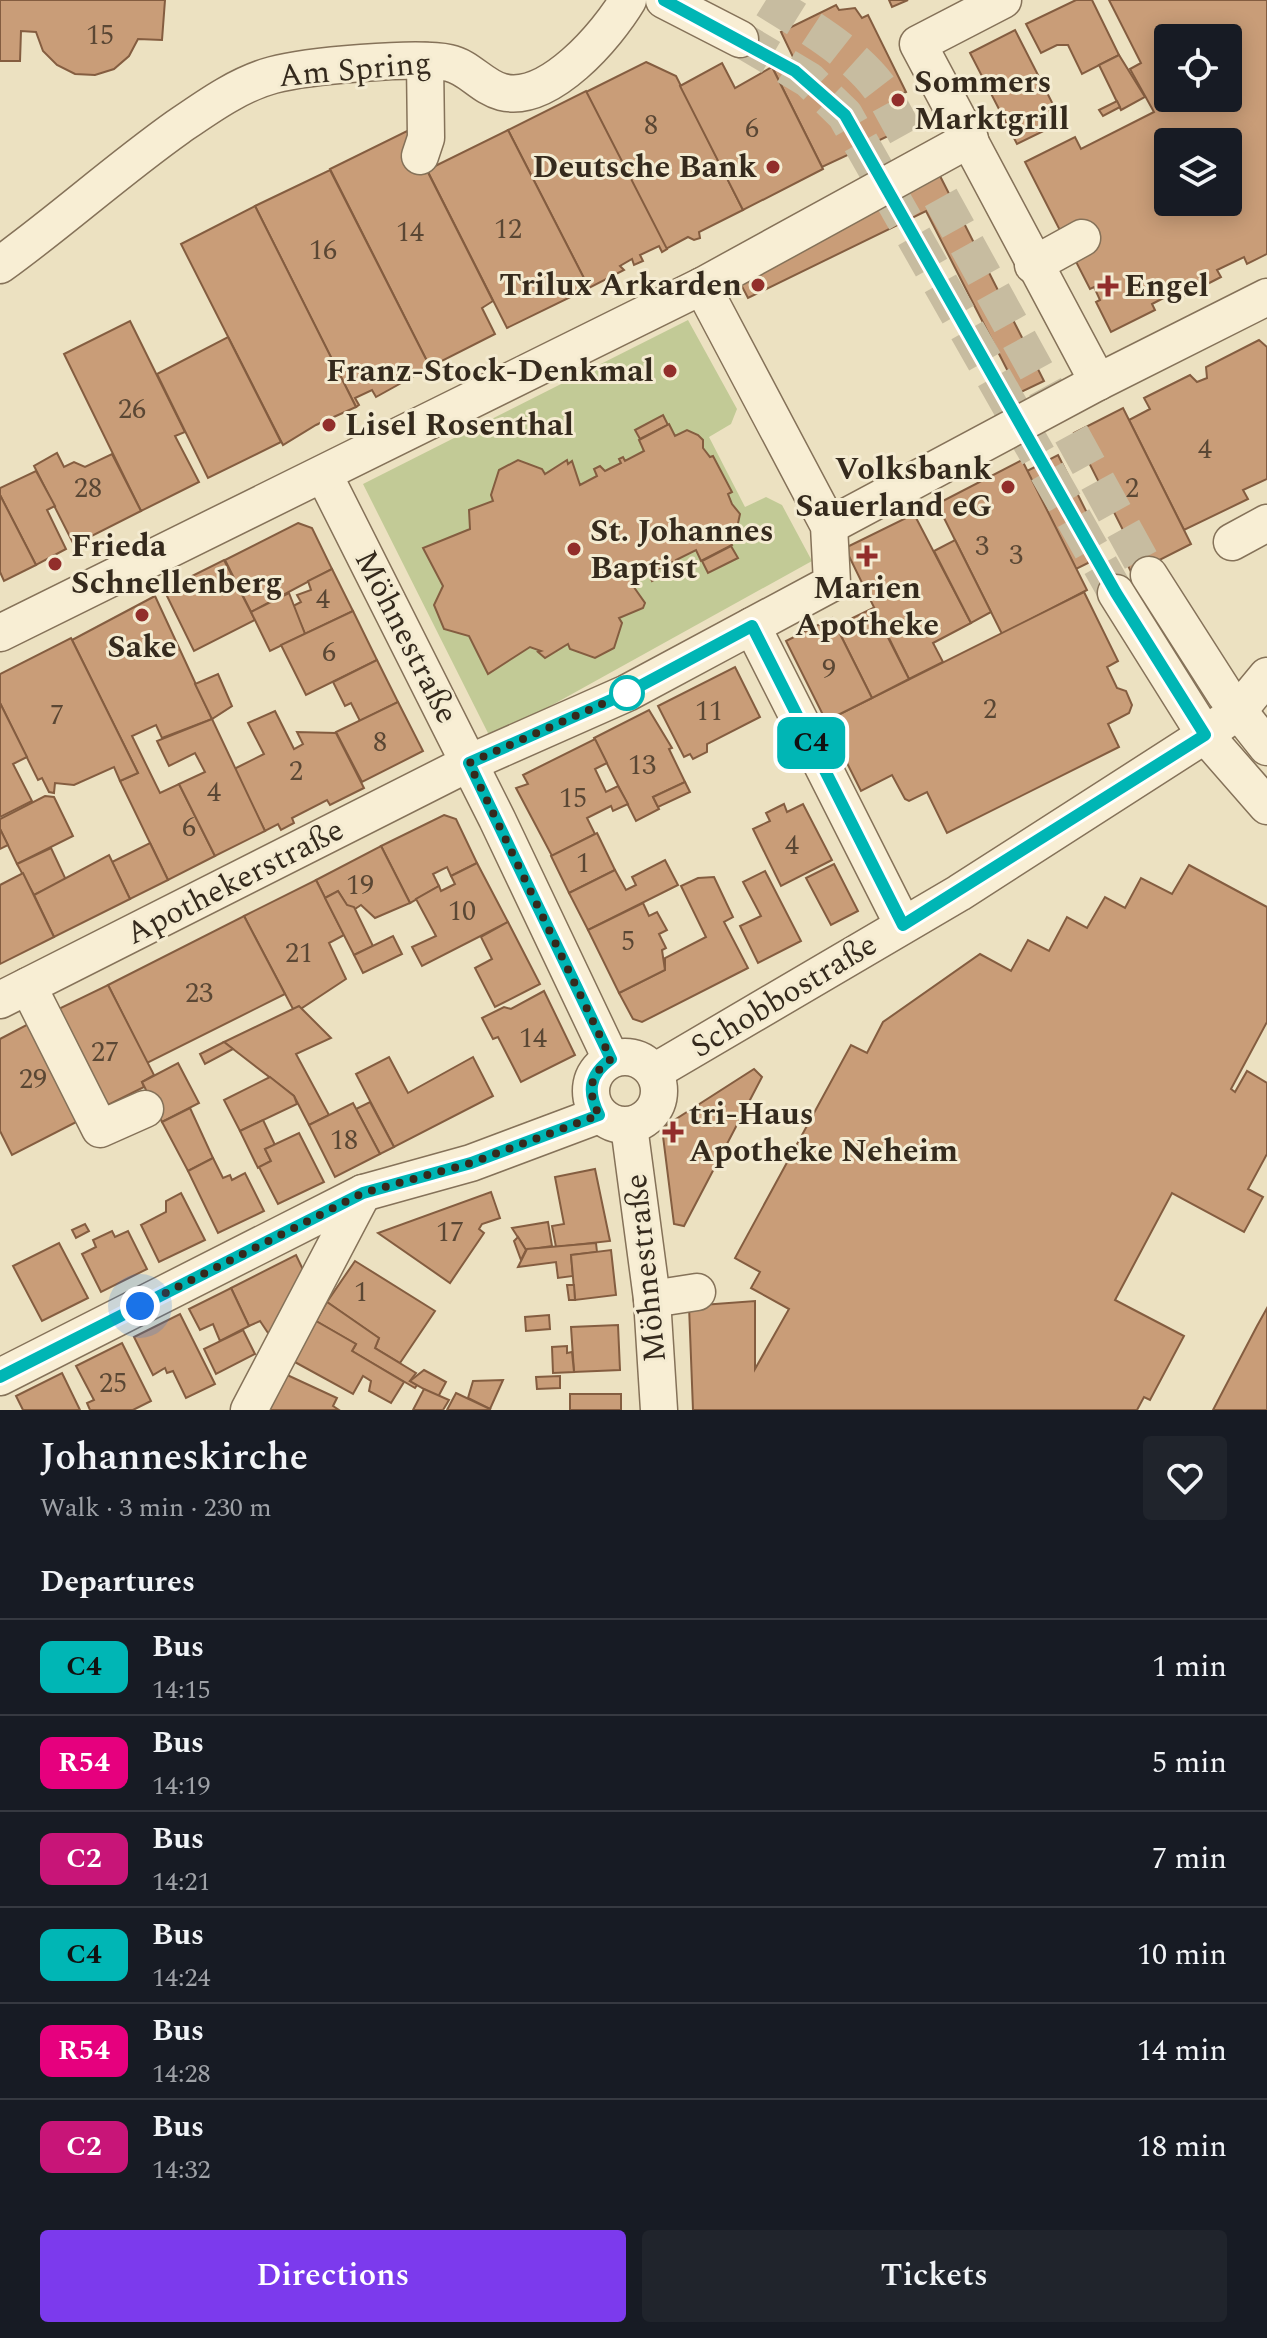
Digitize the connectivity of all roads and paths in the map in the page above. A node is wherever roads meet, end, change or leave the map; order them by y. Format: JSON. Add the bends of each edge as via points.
{"nodes":[{"id":1,"x":628,"y":0,"type":"edge"},
{"id":2,"x":664,"y":0,"type":"edge"},
{"id":3,"x":1003,"y":0,"type":"edge"},
{"id":4,"x":740,"y":39,"type":"tunnel mouth"},
{"id":5,"x":425,"y":61,"type":"junction"},
{"id":6,"x":970,"y":139,"type":"junction"},
{"id":7,"x":420,"y":156,"type":"dead end"},
{"id":8,"x":1082,"y":238,"type":"dead end"},
{"id":9,"x":7,"y":260,"type":"edge"},
{"id":10,"x":1033,"y":265,"type":"junction"},
{"id":11,"x":702,"y":286,"type":"junction"},
{"id":12,"x":1267,"y":297,"type":"edge"},
{"id":13,"x":1098,"y":382,"type":"junction"},
{"id":14,"x":324,"y":475,"type":"junction"},
{"id":15,"x":1267,"y":523,"type":"edge"},
{"id":16,"x":829,"y":526,"type":"junction"},
{"id":17,"x":1232,"y":542,"type":"dead end"},
{"id":18,"x":1149,"y":575,"type":"tunnel mouth"},
{"id":19,"x":1116,"y":593,"type":"tunnel mouth"},
{"id":20,"x":752,"y":626,"type":"junction"},
{"id":21,"x":0,"y":633,"type":"edge"},
{"id":22,"x":1267,"y":676,"type":"edge"},
{"id":23,"x":1238,"y":711,"type":"junction"},
{"id":24,"x":1205,"y":735,"type":"junction"},
{"id":25,"x":1267,"y":747,"type":"edge"},
{"id":26,"x":469,"y":763,"type":"junction"},
{"id":27,"x":1267,"y":806,"type":"edge"},
{"id":28,"x":903,"y":925,"type":"junction"},
{"id":29,"x":14,"y":993,"type":"edge"},
{"id":30,"x":611,"y":1059,"type":"junction"},
{"id":31,"x":654,"y":1072,"type":"junction"},
{"id":32,"x":145,"y":1109,"type":"dead end"},
{"id":33,"x":614,"y":1120,"type":"junction"},
{"id":34,"x":363,"y":1193,"type":"junction"},
{"id":35,"x":697,"y":1292,"type":"dead end"},
{"id":36,"x":652,"y":1299,"type":"junction"},
{"id":37,"x":0,"y":1377,"type":"edge"},
{"id":38,"x":249,"y":1410,"type":"edge"},
{"id":39,"x":659,"y":1410,"type":"edge"}],
"edges":[{"from":1,"to":5,"type":"street","name":"Am Spring","via":[[584,57],[528,90],[503,92],[457,66]]},
{"from":2,"to":4,"type":"street"},
{"from":3,"to":6,"type":"street","via":[[918,44]]},
{"from":5,"to":7,"type":"street","via":[[426,138]]},
{"from":5,"to":9,"type":"street","name":"Am Spring","via":[[327,66],[255,81],[166,135]]},
{"from":6,"to":10,"type":"street"},
{"from":6,"to":11,"type":"street"},
{"from":8,"to":10,"type":"street"},
{"from":10,"to":13,"type":"street"},
{"from":11,"to":14,"type":"street"},
{"from":11,"to":16,"type":"street"},
{"from":12,"to":13,"type":"street"},
{"from":13,"to":16,"type":"street"},
{"from":14,"to":21,"type":"street"},
{"from":14,"to":26,"type":"street","name":"Möhnestraße"},
{"from":15,"to":17,"type":"street"},
{"from":16,"to":20,"type":"street","name":"Apothekerstraße","via":[[832,583]]},
{"from":18,"to":23,"type":"street"},
{"from":19,"to":24,"type":"street"},
{"from":20,"to":26,"type":"street","name":"Apothekerstraße","via":[[627,693]]},
{"from":20,"to":28,"type":"street"},
{"from":22,"to":23,"type":"street","name":"Schobbostraße"},
{"from":23,"to":24,"type":"street","name":"Schobbostraße"},
{"from":23,"to":25,"type":"street"},
{"from":24,"to":27,"type":"street"},
{"from":24,"to":28,"type":"street","name":"Schobbostraße"},
{"from":26,"to":29,"type":"street","name":"Apothekerstraße"},
{"from":26,"to":30,"type":"street","name":"Möhnestraße"},
{"from":28,"to":31,"type":"street","name":"Schobbostraße"},
{"from":29,"to":32,"type":"street","via":[[100,1129]]},
{"from":30,"to":31,"type":"street","via":[[639,1059]]},
{"from":30,"to":33,"type":"street","name":"Möhnestraße","via":[[597,1069],[591,1099]]},
{"from":31,"to":33,"type":"street","via":[[658,1102],[646,1118]]},
{"from":33,"to":34,"type":"street"},
{"from":33,"to":36,"type":"street","name":"Möhnestraße"},
{"from":34,"to":37,"type":"street"},
{"from":34,"to":38,"type":"street"},
{"from":35,"to":36,"type":"street"},
{"from":36,"to":39,"type":"street","name":"Möhnestraße"}]}
